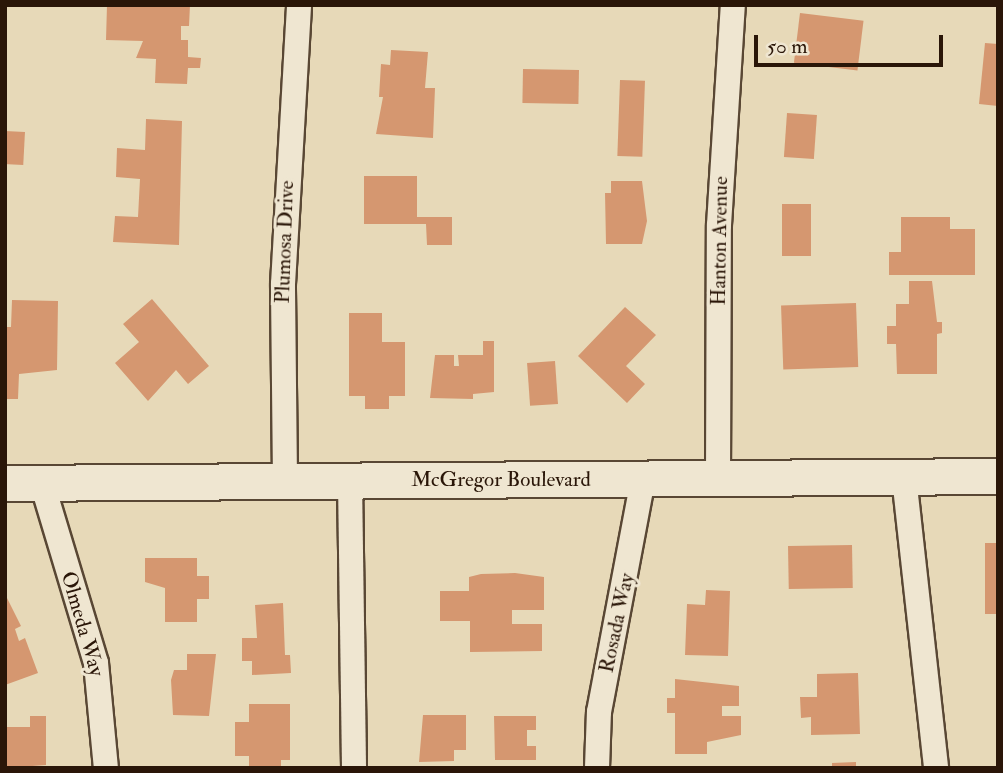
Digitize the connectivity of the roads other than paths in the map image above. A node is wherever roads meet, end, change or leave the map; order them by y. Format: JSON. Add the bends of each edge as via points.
{"nodes":[{"id":1,"x":299,"y":5,"type":"edge"},
{"id":2,"x":733,"y":5,"type":"edge"},
{"id":3,"x":998,"y":476,"type":"edge"},
{"id":4,"x":904,"y":477,"type":"junction"},
{"id":5,"x":718,"y":478,"type":"junction"},
{"id":6,"x":643,"y":479,"type":"junction"},
{"id":7,"x":285,"y":480,"type":"junction"},
{"id":8,"x":350,"y":480,"type":"junction"},
{"id":9,"x":5,"y":483,"type":"edge"},
{"id":10,"x":42,"y":483,"type":"junction"},
{"id":11,"x":106,"y":768,"type":"edge"},
{"id":12,"x":354,"y":768,"type":"edge"},
{"id":13,"x":597,"y":768,"type":"edge"},
{"id":14,"x":936,"y":768,"type":"edge"}],
"edges":[{"from":1,"to":7,"type":"street","name":"Plumosa Drive","via":[[282,284]]},
{"from":2,"to":5,"type":"street","name":"Hanton Avenue","via":[[719,225]]},
{"from":3,"to":4,"type":"main road","name":"McGregor Boulevard"},
{"from":4,"to":5,"type":"main road","name":"McGregor Boulevard"},
{"from":4,"to":14,"type":"street"},
{"from":5,"to":6,"type":"main road","name":"McGregor Boulevard"},
{"from":6,"to":8,"type":"main road","name":"McGregor Boulevard"},
{"from":6,"to":13,"type":"street","name":"Rosada Way","via":[[599,712]]},
{"from":7,"to":8,"type":"main road","name":"McGregor Boulevard"},
{"from":7,"to":10,"type":"main road","name":"McGregor Boulevard"},
{"from":8,"to":12,"type":"street"},
{"from":9,"to":10,"type":"main road","name":"McGregor Boulevard"},
{"from":10,"to":11,"type":"street","name":"Olmeda Way","via":[[96,663]]}]}
